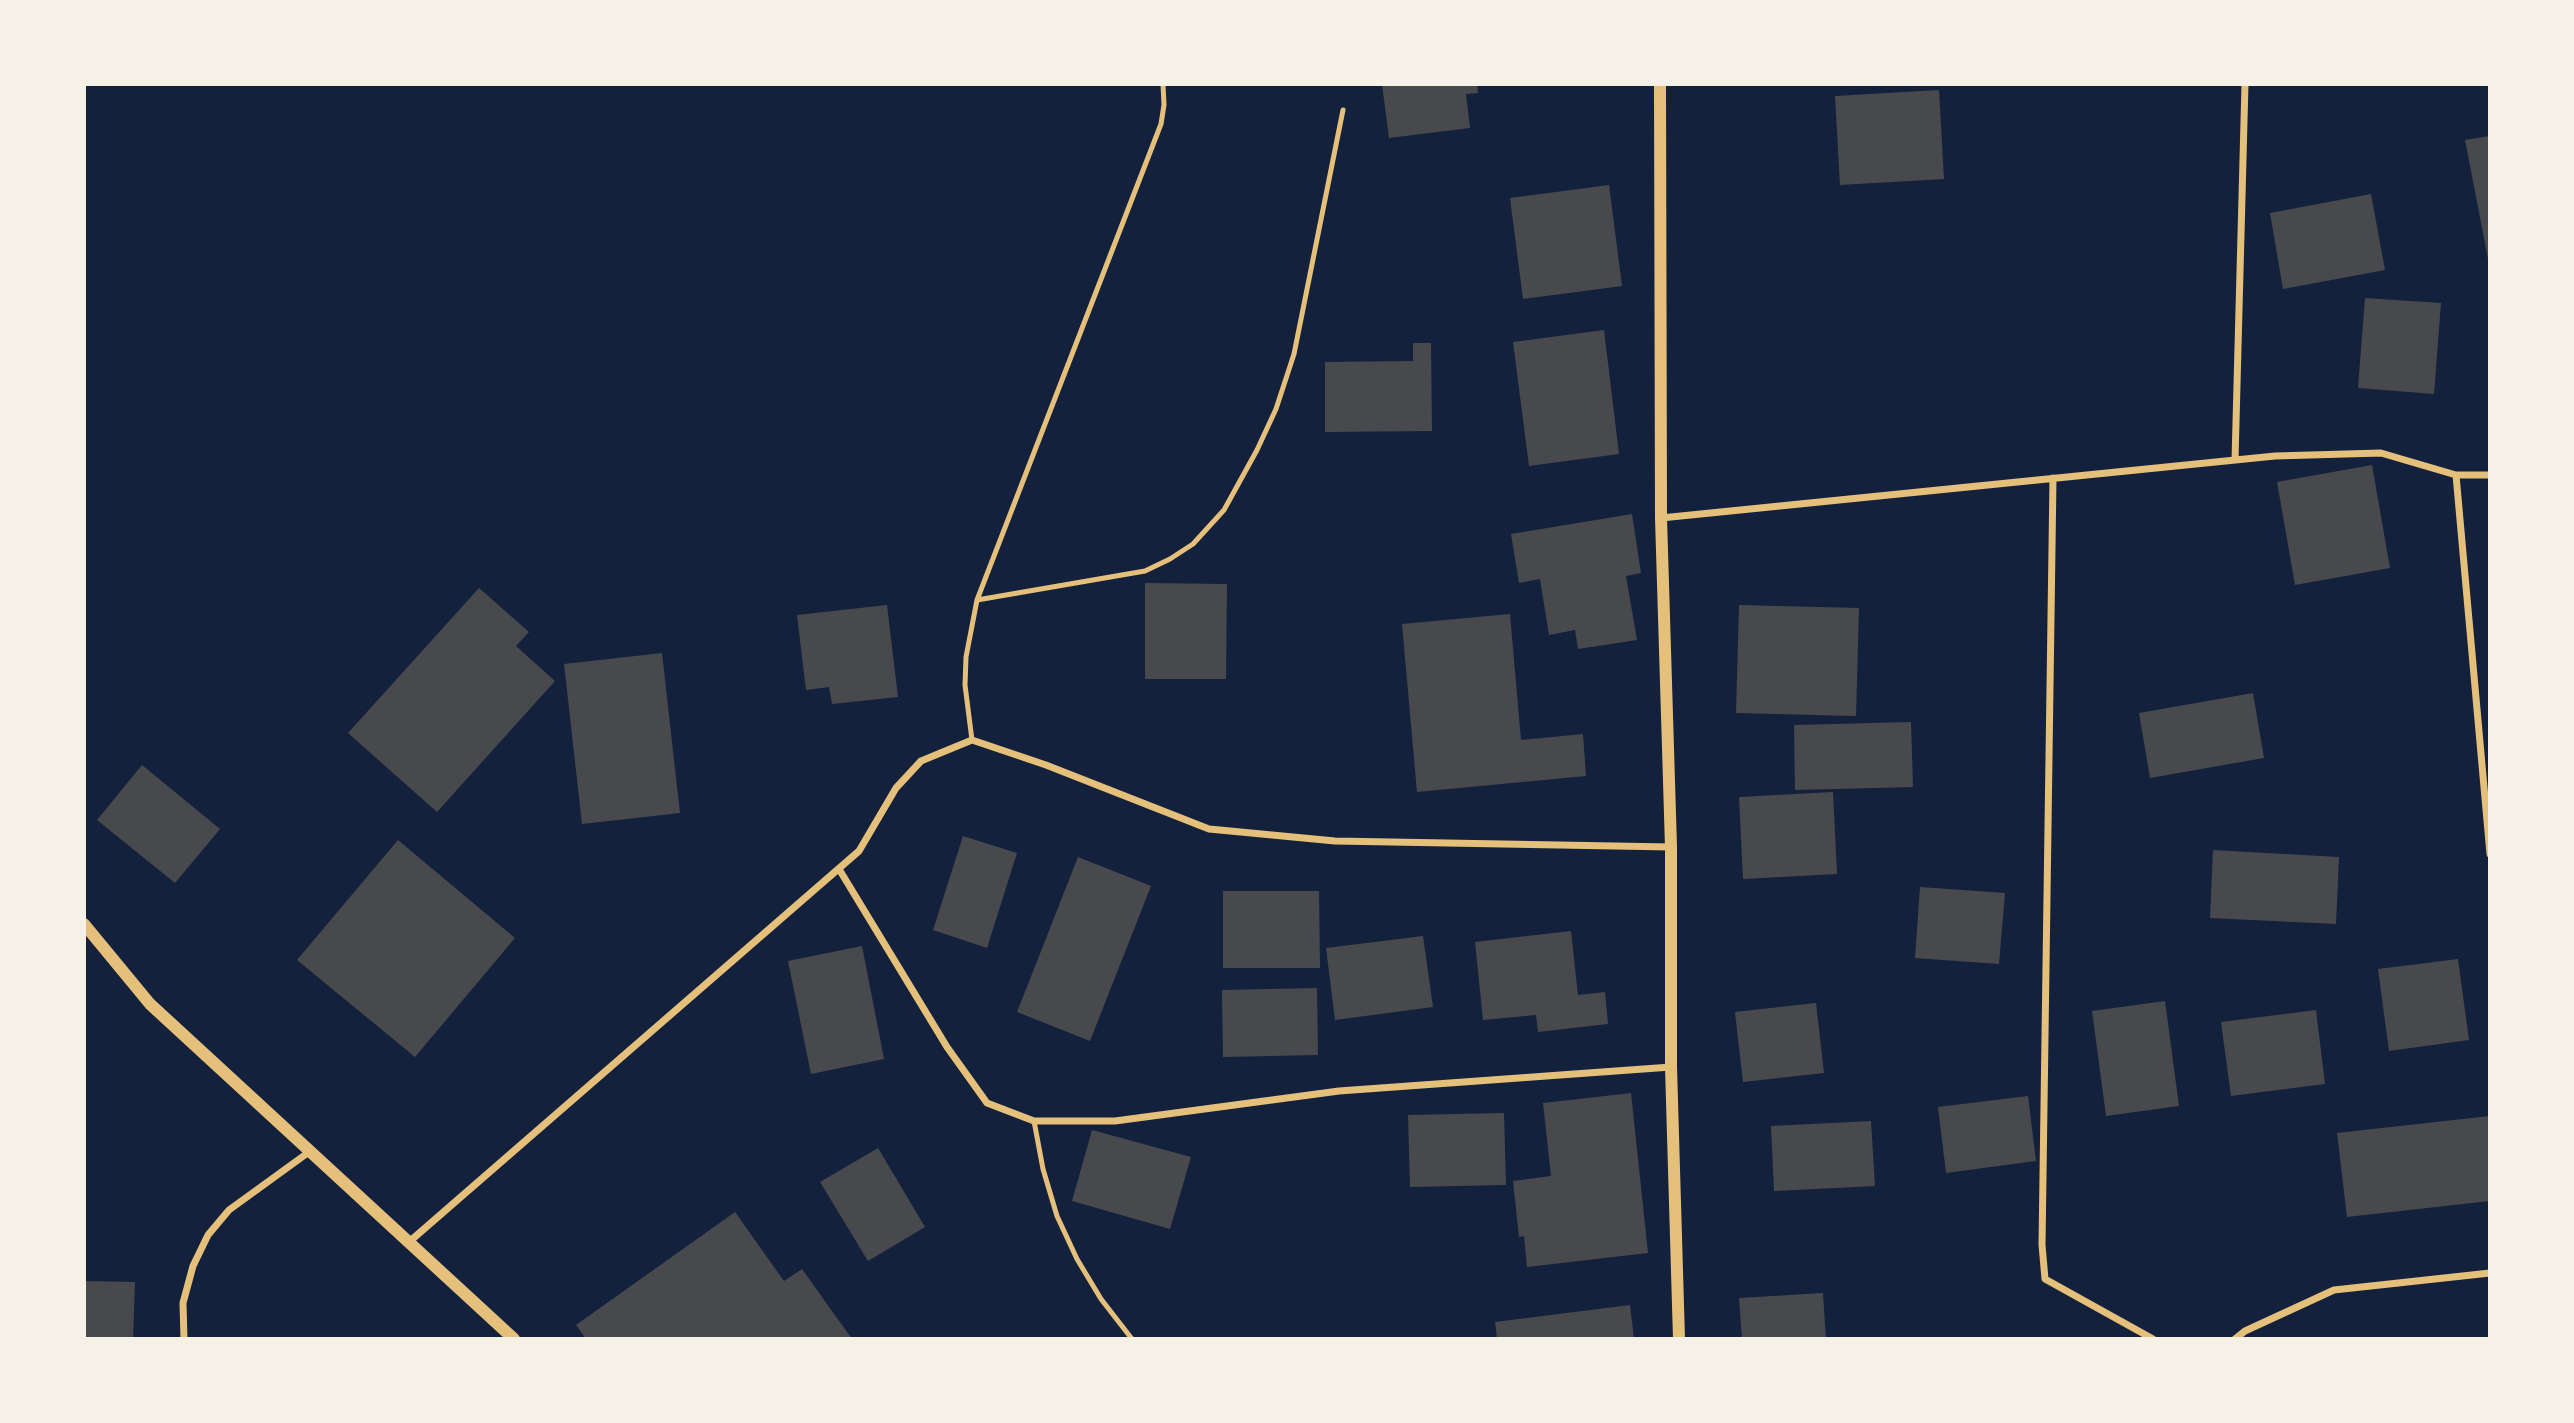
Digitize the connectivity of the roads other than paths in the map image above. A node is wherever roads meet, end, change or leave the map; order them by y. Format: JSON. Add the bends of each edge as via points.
{"nodes":[{"id":1,"x":1163,"y":84,"type":"edge"},
{"id":2,"x":1660,"y":84,"type":"edge"},
{"id":3,"x":2245,"y":84,"type":"edge"},
{"id":4,"x":1343,"y":110,"type":"dead end"},
{"id":5,"x":2235,"y":460,"type":"junction"},
{"id":6,"x":2456,"y":475,"type":"junction"},
{"id":7,"x":2490,"y":475,"type":"edge"},
{"id":8,"x":2053,"y":478,"type":"junction"},
{"id":9,"x":1661,"y":518,"type":"junction"},
{"id":10,"x":978,"y":600,"type":"junction"},
{"id":11,"x":972,"y":740,"type":"junction"},
{"id":12,"x":1671,"y":847,"type":"junction"},
{"id":13,"x":2490,"y":854,"type":"edge"},
{"id":14,"x":839,"y":869,"type":"junction"},
{"id":15,"x":84,"y":924,"type":"edge"},
{"id":16,"x":1671,"y":1067,"type":"junction"},
{"id":17,"x":1034,"y":1121,"type":"junction"},
{"id":18,"x":309,"y":1152,"type":"junction"},
{"id":19,"x":409,"y":1242,"type":"junction"},
{"id":20,"x":2490,"y":1273,"type":"edge"},
{"id":21,"x":184,"y":1339,"type":"edge"},
{"id":22,"x":514,"y":1339,"type":"edge"},
{"id":23,"x":1132,"y":1339,"type":"edge"},
{"id":24,"x":1679,"y":1339,"type":"edge"},
{"id":25,"x":2152,"y":1339,"type":"edge"},
{"id":26,"x":2235,"y":1339,"type":"edge"}],
"edges":[{"from":1,"to":10,"type":"lane","via":[[1161,124]]},
{"from":2,"to":9,"type":"street"},
{"from":3,"to":5,"type":"street"},
{"from":4,"to":10,"type":"lane","via":[[1294,354],[1276,409],[1224,510],[1193,544],[1145,571]]},
{"from":5,"to":6,"type":"street","via":[[2381,453]]},
{"from":5,"to":8,"type":"street"},
{"from":6,"to":7,"type":"street"},
{"from":6,"to":13,"type":"street"},
{"from":8,"to":9,"type":"street"},
{"from":8,"to":25,"type":"street","via":[[2045,1279]]},
{"from":9,"to":12,"type":"street"},
{"from":10,"to":11,"type":"lane","via":[[966,657]]},
{"from":11,"to":12,"type":"street","via":[[1209,830],[1335,841]]},
{"from":11,"to":14,"type":"street","via":[[921,761],[896,788],[859,851]]},
{"from":12,"to":16,"type":"street"},
{"from":14,"to":17,"type":"street","via":[[947,1046],[988,1102]]},
{"from":14,"to":19,"type":"street"},
{"from":15,"to":18,"type":"street","via":[[150,1004]]},
{"from":16,"to":17,"type":"street","via":[[1339,1091],[1115,1121]]},
{"from":16,"to":24,"type":"street"},
{"from":17,"to":23,"type":"lane","via":[[1057,1216],[1101,1299]]},
{"from":18,"to":19,"type":"street"},
{"from":18,"to":21,"type":"street","via":[[229,1210],[208,1235],[192,1266],[183,1303]]},
{"from":19,"to":22,"type":"street"},
{"from":20,"to":26,"type":"street","via":[[2334,1290]]}]}
